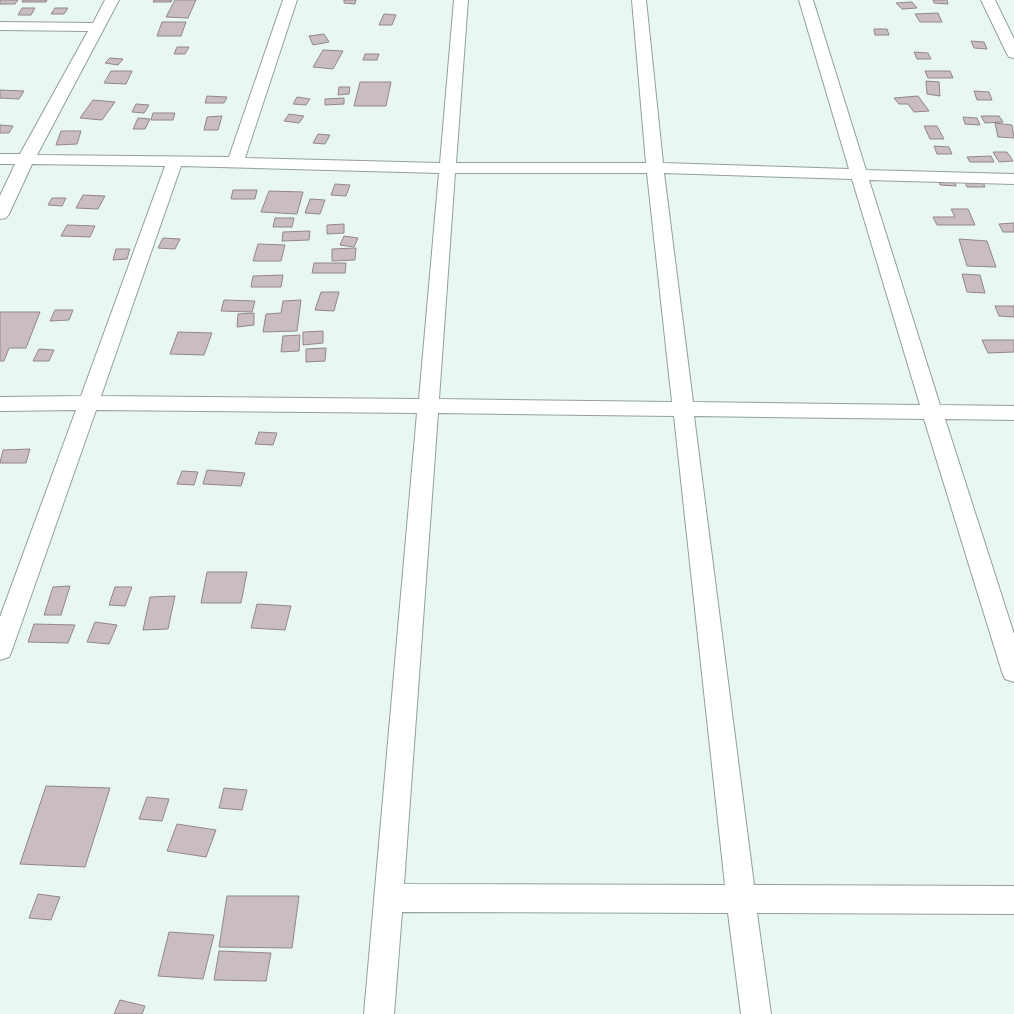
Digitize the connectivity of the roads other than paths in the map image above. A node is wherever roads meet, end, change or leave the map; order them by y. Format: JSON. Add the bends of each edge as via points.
{"nodes":[{"id":1,"x":112,"y":0,"type":"edge"},
{"id":2,"x":290,"y":0,"type":"edge"},
{"id":3,"x":461,"y":0,"type":"edge"},
{"id":4,"x":639,"y":0,"type":"edge"},
{"id":5,"x":806,"y":0,"type":"edge"},
{"id":6,"x":988,"y":0,"type":"edge"},
{"id":7,"x":0,"y":26,"type":"edge"},
{"id":8,"x":98,"y":27,"type":"junction"},
{"id":9,"x":1014,"y":54,"type":"edge"},
{"id":10,"x":0,"y":159,"type":"edge"},
{"id":11,"x":26,"y":159,"type":"junction"},
{"id":12,"x":175,"y":161,"type":"junction"},
{"id":13,"x":235,"y":162,"type":"junction"},
{"id":14,"x":448,"y":168,"type":"junction"},
{"id":15,"x":655,"y":168,"type":"junction"},
{"id":16,"x":859,"y":175,"type":"junction"},
{"id":17,"x":1014,"y":179,"type":"edge"},
{"id":18,"x":0,"y":214,"type":"edge"},
{"id":19,"x":88,"y":403,"type":"junction"},
{"id":20,"x":0,"y":404,"type":"edge"},
{"id":21,"x":428,"y":406,"type":"junction"},
{"id":22,"x":683,"y":409,"type":"junction"},
{"id":23,"x":932,"y":412,"type":"junction"},
{"id":24,"x":1014,"y":413,"type":"edge"},
{"id":25,"x":0,"y":650,"type":"edge"},
{"id":26,"x":1014,"y":672,"type":"edge"},
{"id":27,"x":388,"y":898,"type":"junction"},
{"id":28,"x":741,"y":899,"type":"junction"},
{"id":29,"x":1014,"y":900,"type":"edge"},
{"id":30,"x":379,"y":1014,"type":"edge"},
{"id":31,"x":756,"y":1014,"type":"edge"}],
"edges":[{"from":1,"to":8,"type":"street"},
{"from":2,"to":13,"type":"street"},
{"from":3,"to":14,"type":"street"},
{"from":4,"to":15,"type":"street"},
{"from":5,"to":16,"type":"street"},
{"from":6,"to":9,"type":"street"},
{"from":7,"to":8,"type":"street"},
{"from":8,"to":11,"type":"street"},
{"from":10,"to":11,"type":"street"},
{"from":11,"to":12,"type":"street"},
{"from":11,"to":18,"type":"street"},
{"from":12,"to":13,"type":"street"},
{"from":12,"to":19,"type":"street"},
{"from":13,"to":14,"type":"street"},
{"from":14,"to":15,"type":"street"},
{"from":14,"to":21,"type":"street"},
{"from":15,"to":16,"type":"street"},
{"from":15,"to":22,"type":"street"},
{"from":16,"to":17,"type":"street"},
{"from":16,"to":23,"type":"street"},
{"from":19,"to":20,"type":"street"},
{"from":19,"to":21,"type":"street"},
{"from":19,"to":25,"type":"street"},
{"from":21,"to":22,"type":"street"},
{"from":21,"to":27,"type":"street"},
{"from":22,"to":23,"type":"street"},
{"from":22,"to":28,"type":"street"},
{"from":23,"to":24,"type":"street"},
{"from":23,"to":26,"type":"street"},
{"from":27,"to":28,"type":"street"},
{"from":27,"to":30,"type":"street"},
{"from":28,"to":29,"type":"street"},
{"from":28,"to":31,"type":"street"}]}
